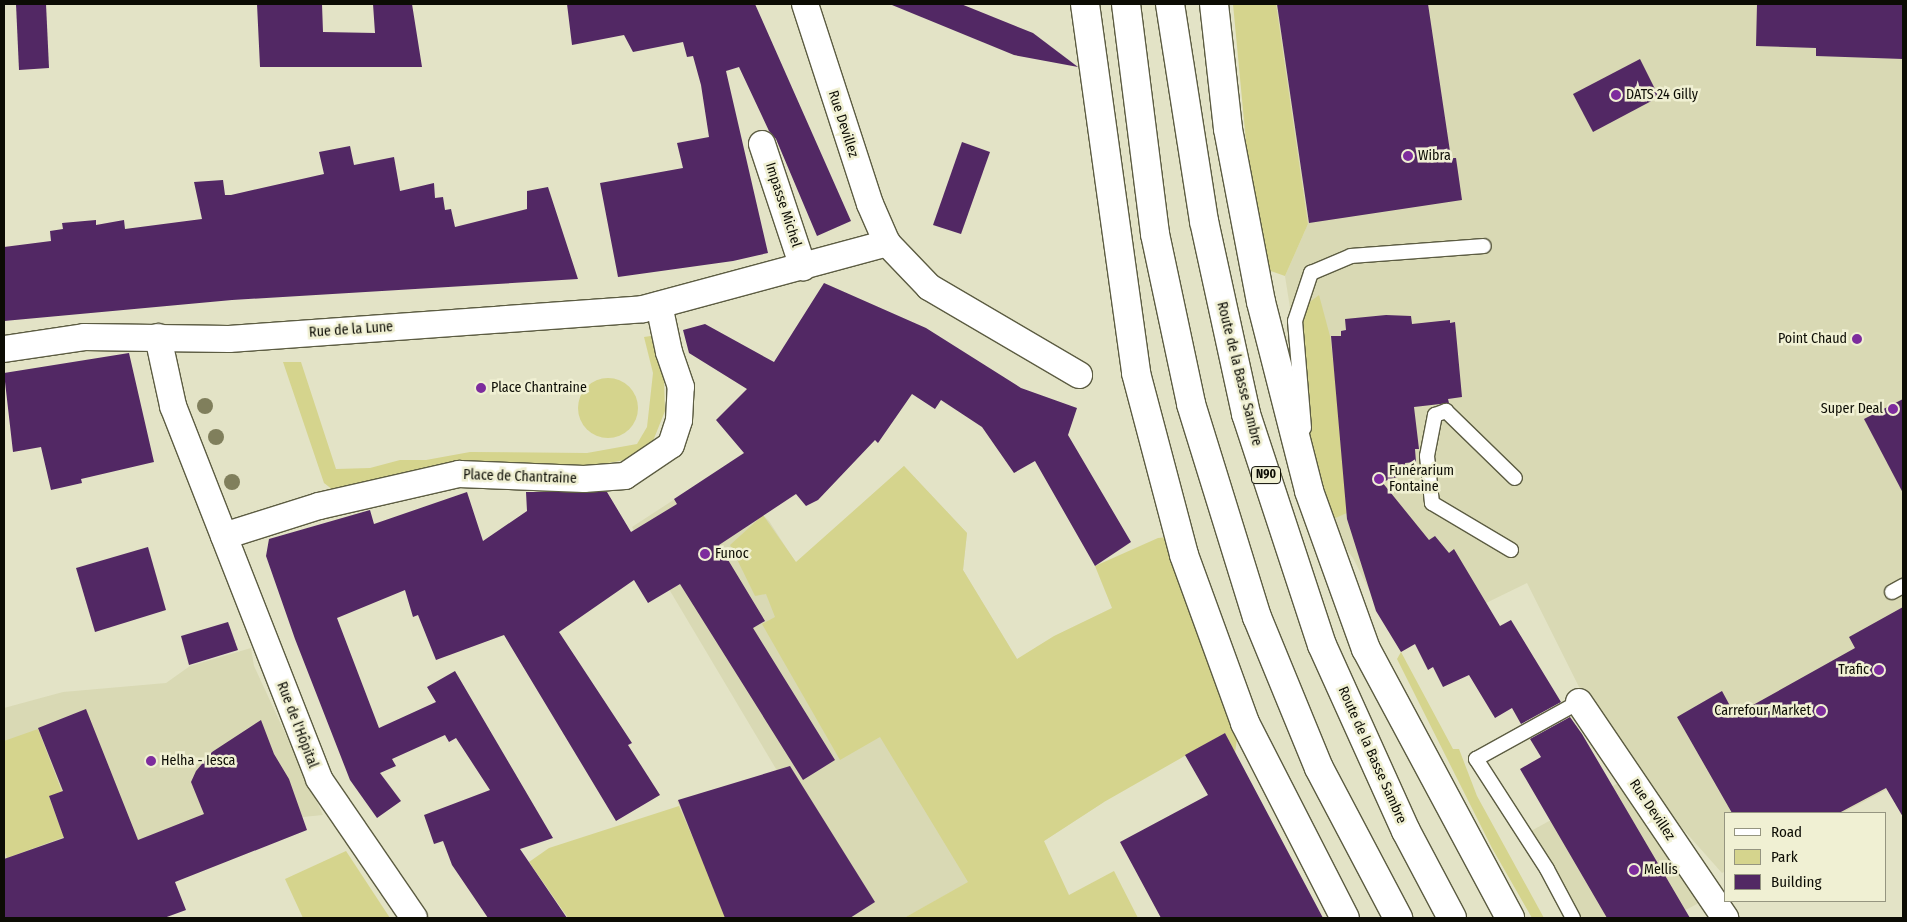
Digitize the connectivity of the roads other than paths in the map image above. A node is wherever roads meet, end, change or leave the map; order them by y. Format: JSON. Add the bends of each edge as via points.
{"nodes":[{"id":1,"x":805,"y":4,"type":"edge"},
{"id":2,"x":1085,"y":4,"type":"edge"},
{"id":3,"x":1126,"y":4,"type":"edge"},
{"id":4,"x":1170,"y":4,"type":"edge"},
{"id":5,"x":1214,"y":4,"type":"edge"},
{"id":6,"x":762,"y":144,"type":"dead end"},
{"id":7,"x":887,"y":243,"type":"junction"},
{"id":8,"x":1484,"y":246,"type":"dead end"},
{"id":9,"x":803,"y":267,"type":"junction"},
{"id":10,"x":659,"y":305,"type":"junction"},
{"id":11,"x":158,"y":337,"type":"junction"},
{"id":12,"x":4,"y":349,"type":"edge"},
{"id":13,"x":1080,"y":375,"type":"dead end"},
{"id":14,"x":1515,"y":478,"type":"dead end"},
{"id":15,"x":1309,"y":491,"type":"junction"},
{"id":16,"x":220,"y":525,"type":"junction"},
{"id":17,"x":1511,"y":550,"type":"dead end"},
{"id":18,"x":1579,"y":702,"type":"joint"},
{"id":19,"x":414,"y":918,"type":"edge"},
{"id":20,"x":1345,"y":918,"type":"edge"},
{"id":21,"x":1398,"y":918,"type":"edge"},
{"id":22,"x":1452,"y":918,"type":"edge"},
{"id":23,"x":1510,"y":918,"type":"edge"},
{"id":24,"x":1574,"y":918,"type":"edge"},
{"id":25,"x":1724,"y":918,"type":"edge"}],
"edges":[{"from":1,"to":7,"type":"street","name":"Rue Devillez","via":[[870,204]]},
{"from":2,"to":20,"type":"highway","via":[[1136,373],[1184,555],[1246,723]]},
{"from":3,"to":21,"type":"highway","via":[[1156,234],[1191,404],[1257,616],[1319,768]]},
{"from":4,"to":22,"type":"highway","name":"Route de la Basse Sambre","number":"N90","via":[[1204,221],[1246,414],[1322,645],[1406,831]]},
{"from":5,"to":15,"type":"highway","via":[[1228,129],[1261,302]]},
{"from":6,"to":9,"type":"street","name":"Impasse Michel"},
{"from":7,"to":9,"type":"street"},
{"from":7,"to":13,"type":"street","name":"Rue Devillez","via":[[929,287]]},
{"from":8,"to":15,"type":"lane","via":[[1351,256],[1311,273],[1295,321]]},
{"from":9,"to":10,"type":"street","name":"Rue de la Lune"},
{"from":10,"to":11,"type":"street","name":"Rue de la Lune","via":[[230,339]]},
{"from":10,"to":16,"type":"street","name":"Place de Chantraine","via":[[668,352],[681,387],[679,420],[671,444],[625,476],[584,479],[460,474]]},
{"from":11,"to":12,"type":"street","name":"Rue de la Lune","via":[[84,337]]},
{"from":11,"to":16,"type":"street","via":[[173,406]]},
{"from":14,"to":17,"type":"lane","via":[[1446,411],[1435,416],[1427,456],[1432,503]]},
{"from":15,"to":23,"type":"highway","via":[[1366,649]]},
{"from":16,"to":19,"type":"street","name":"Rue de l'Hôpital","via":[[319,779]]},
{"from":18,"to":24,"type":"lane","via":[[1476,759],[1547,869]]},
{"from":18,"to":25,"type":"street","name":"Rue Devillez"}]}
